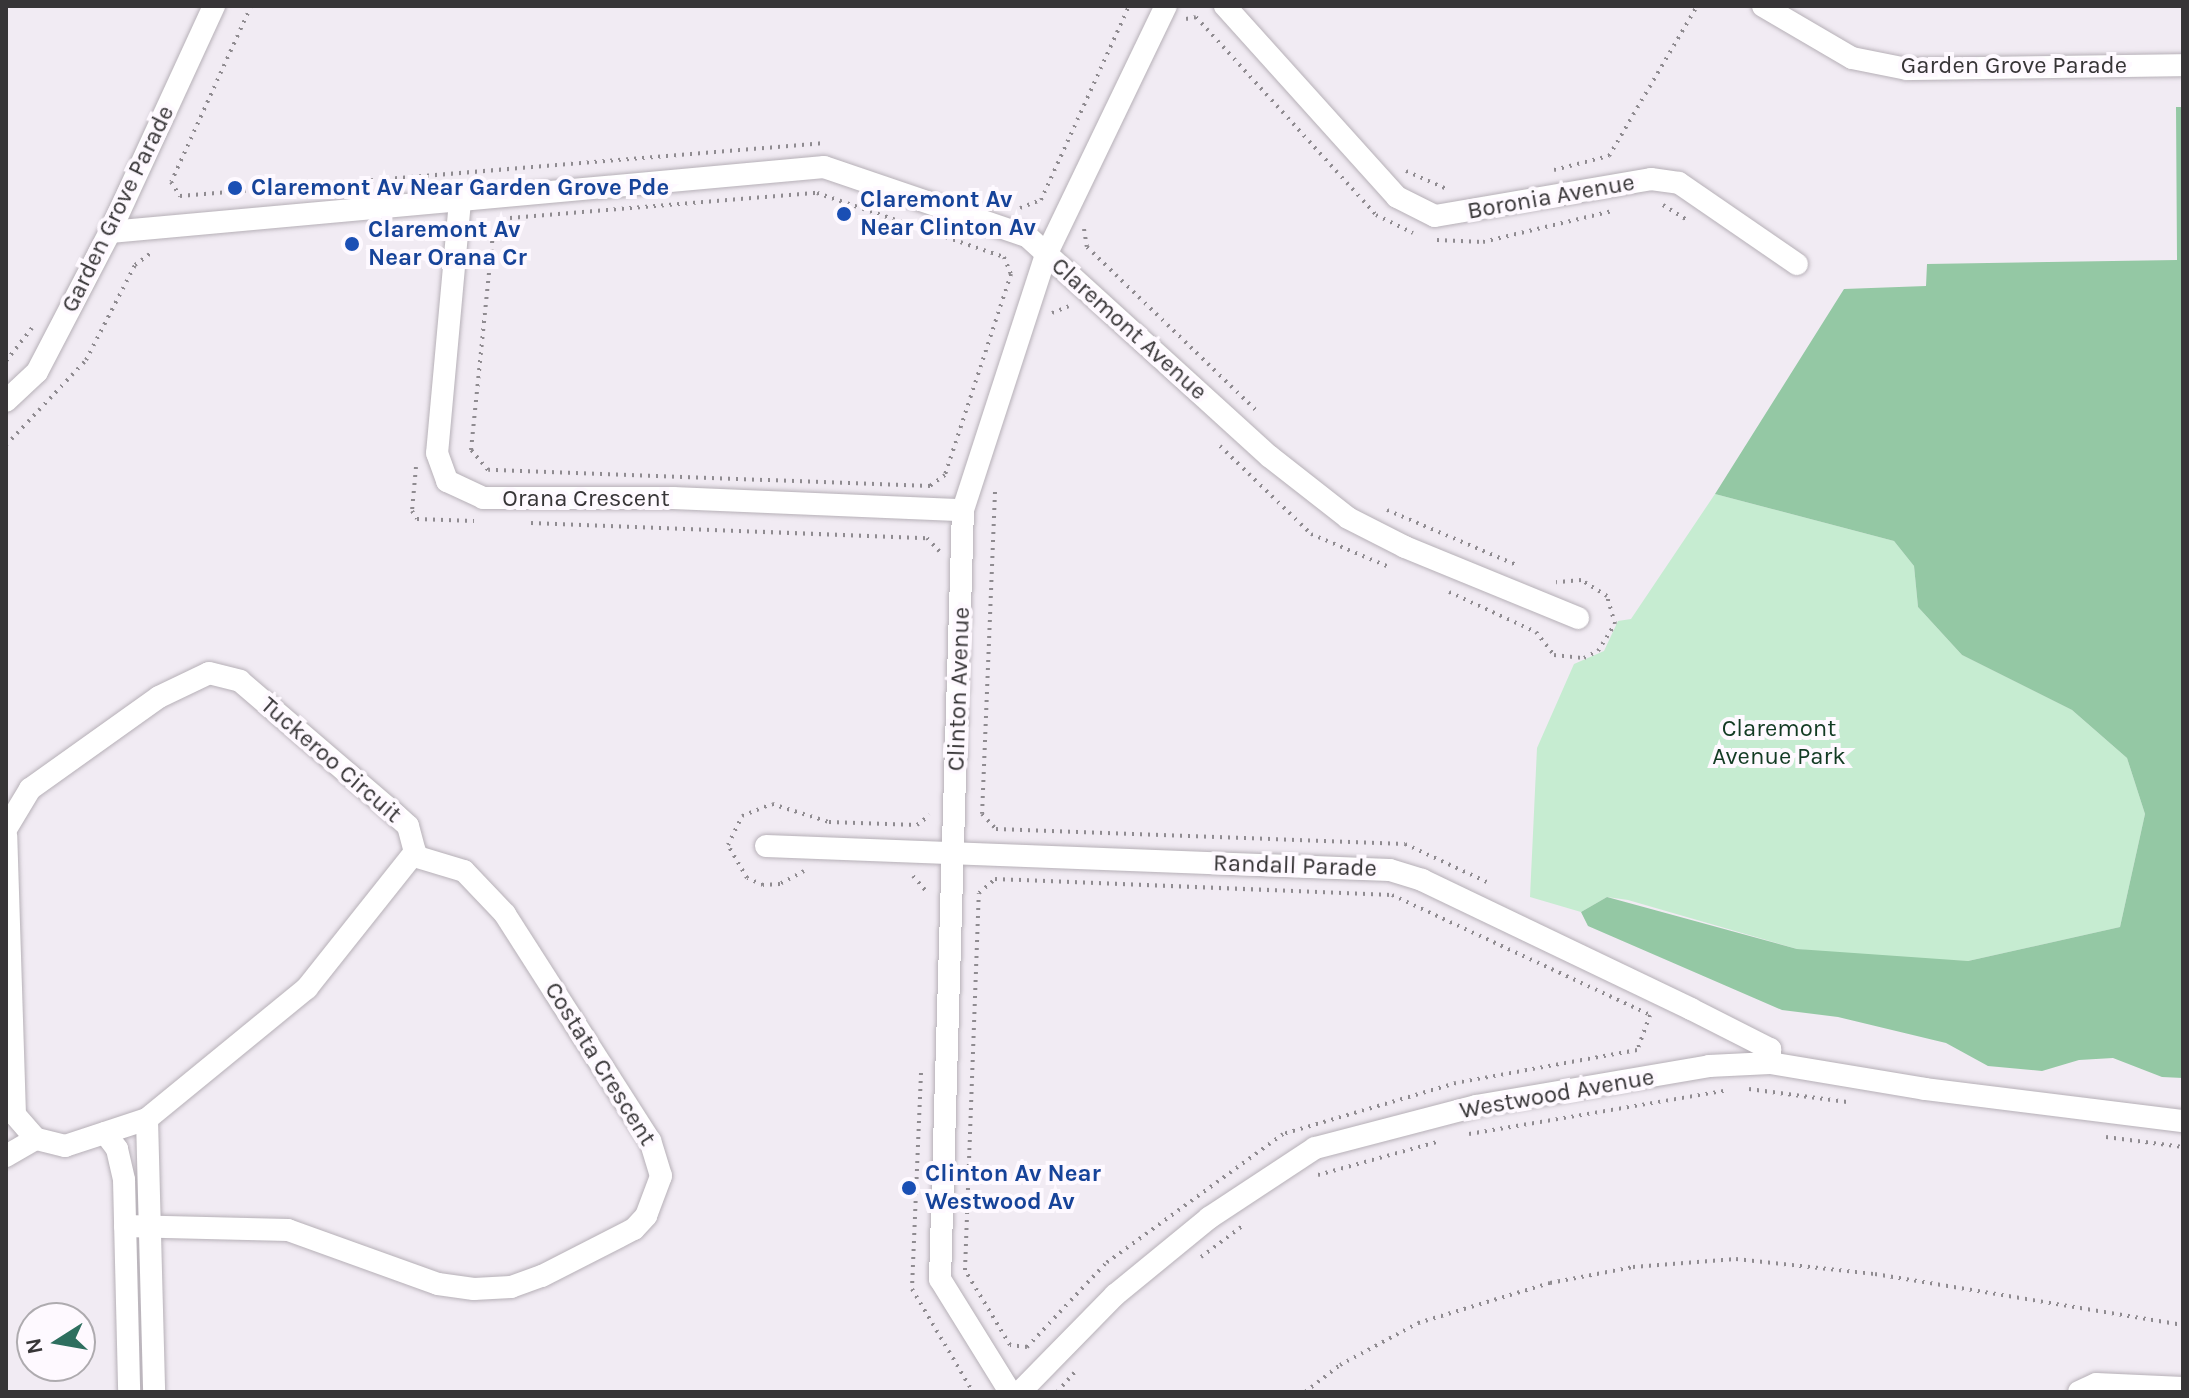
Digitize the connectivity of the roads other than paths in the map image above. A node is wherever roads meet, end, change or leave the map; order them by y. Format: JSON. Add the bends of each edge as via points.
{"nodes":[{"id":1,"x":214,"y":6,"type":"edge"},
{"id":2,"x":1225,"y":6,"type":"edge"},
{"id":3,"x":1763,"y":6,"type":"edge"},
{"id":4,"x":1173,"y":13,"type":"edge"},
{"id":5,"x":2183,"y":65,"type":"edge"},
{"id":6,"x":460,"y":201,"type":"junction"},
{"id":7,"x":110,"y":232,"type":"junction"},
{"id":8,"x":1046,"y":255,"type":"junction"},
{"id":9,"x":1797,"y":264,"type":"dead end"},
{"id":10,"x":6,"y":401,"type":"edge"},
{"id":11,"x":963,"y":510,"type":"junction"},
{"id":12,"x":1578,"y":618,"type":"dead end"},
{"id":13,"x":6,"y":829,"type":"edge"},
{"id":14,"x":6,"y":836,"type":"edge"},
{"id":15,"x":766,"y":846,"type":"dead end"},
{"id":16,"x":953,"y":855,"type":"junction"},
{"id":17,"x":414,"y":856,"type":"junction"},
{"id":18,"x":1770,"y":1063,"type":"junction"},
{"id":19,"x":147,"y":1119,"type":"junction"},
{"id":20,"x":2183,"y":1121,"type":"edge"},
{"id":21,"x":105,"y":1133,"type":"junction"},
{"id":22,"x":36,"y":1139,"type":"junction"},
{"id":23,"x":6,"y":1156,"type":"edge"},
{"id":24,"x":150,"y":1225,"type":"junction"},
{"id":25,"x":125,"y":1226,"type":"junction"},
{"id":26,"x":2183,"y":1388,"type":"edge"},
{"id":27,"x":129,"y":1392,"type":"edge"},
{"id":28,"x":154,"y":1392,"type":"edge"},
{"id":29,"x":1010,"y":1392,"type":"edge"},
{"id":30,"x":1020,"y":1392,"type":"edge"},
{"id":31,"x":2079,"y":1392,"type":"edge"}],
"edges":[{"from":1,"to":7,"type":"street","name":"Garden Grove Parade"},
{"from":2,"to":9,"type":"street","name":"Boronia Avenue","via":[[1397,197],[1435,216],[1651,179],[1679,183]]},
{"from":3,"to":5,"type":"street","name":"Garden Grove Parade","via":[[1852,58],[1907,69]]},
{"from":4,"to":8,"type":"street","name":"Clinton Avenue"},
{"from":6,"to":7,"type":"street","name":"Claremont Avenue"},
{"from":6,"to":8,"type":"street","name":"Claremont Avenue","via":[[824,167],[1027,236]]},
{"from":6,"to":11,"type":"street","name":"Orana Crescent","via":[[437,453],[447,481],[483,498],[673,498]]},
{"from":7,"to":10,"type":"street","name":"Garden Grove Parade","via":[[37,372]]},
{"from":8,"to":11,"type":"street","name":"Clinton Avenue"},
{"from":8,"to":12,"type":"street","name":"Claremont Avenue","via":[[1269,456],[1348,518]]},
{"from":11,"to":16,"type":"street","name":"Clinton Avenue"},
{"from":13,"to":17,"type":"street","name":"Tuckeroo Circuit","via":[[30,789],[159,697],[209,673],[240,681],[387,807],[408,826]]},
{"from":14,"to":22,"type":"street","via":[[15,1115]]},
{"from":15,"to":16,"type":"street","name":"Randall Parade"},
{"from":16,"to":18,"type":"street","name":"Randall Parade","via":[[1390,870],[1422,880],[1770,1049]]},
{"from":16,"to":29,"type":"street","name":"Clinton Avenue","via":[[940,1279]]},
{"from":17,"to":19,"type":"street","via":[[307,988]]},
{"from":17,"to":24,"type":"street","name":"Costata Crescent","via":[[464,871],[505,914],[650,1141],[661,1176],[646,1216],[634,1229],[542,1276],[511,1287],[474,1289],[438,1284],[288,1230]]},
{"from":18,"to":20,"type":"street","name":"Westwood Avenue","via":[[1925,1089]]},
{"from":18,"to":30,"type":"street","name":"Westwood Avenue","via":[[1709,1066],[1476,1106],[1315,1148],[1209,1218],[1115,1295]]},
{"from":19,"to":21,"type":"street"},
{"from":19,"to":24,"type":"street"},
{"from":21,"to":22,"type":"street","via":[[65,1146]]},
{"from":21,"to":25,"type":"street","via":[[123,1167]]},
{"from":22,"to":23,"type":"street"},
{"from":24,"to":25,"type":"street","name":"Costata Crescent"},
{"from":24,"to":28,"type":"street"},
{"from":25,"to":27,"type":"street"},
{"from":26,"to":31,"type":"street","via":[[2096,1384]]}]}
